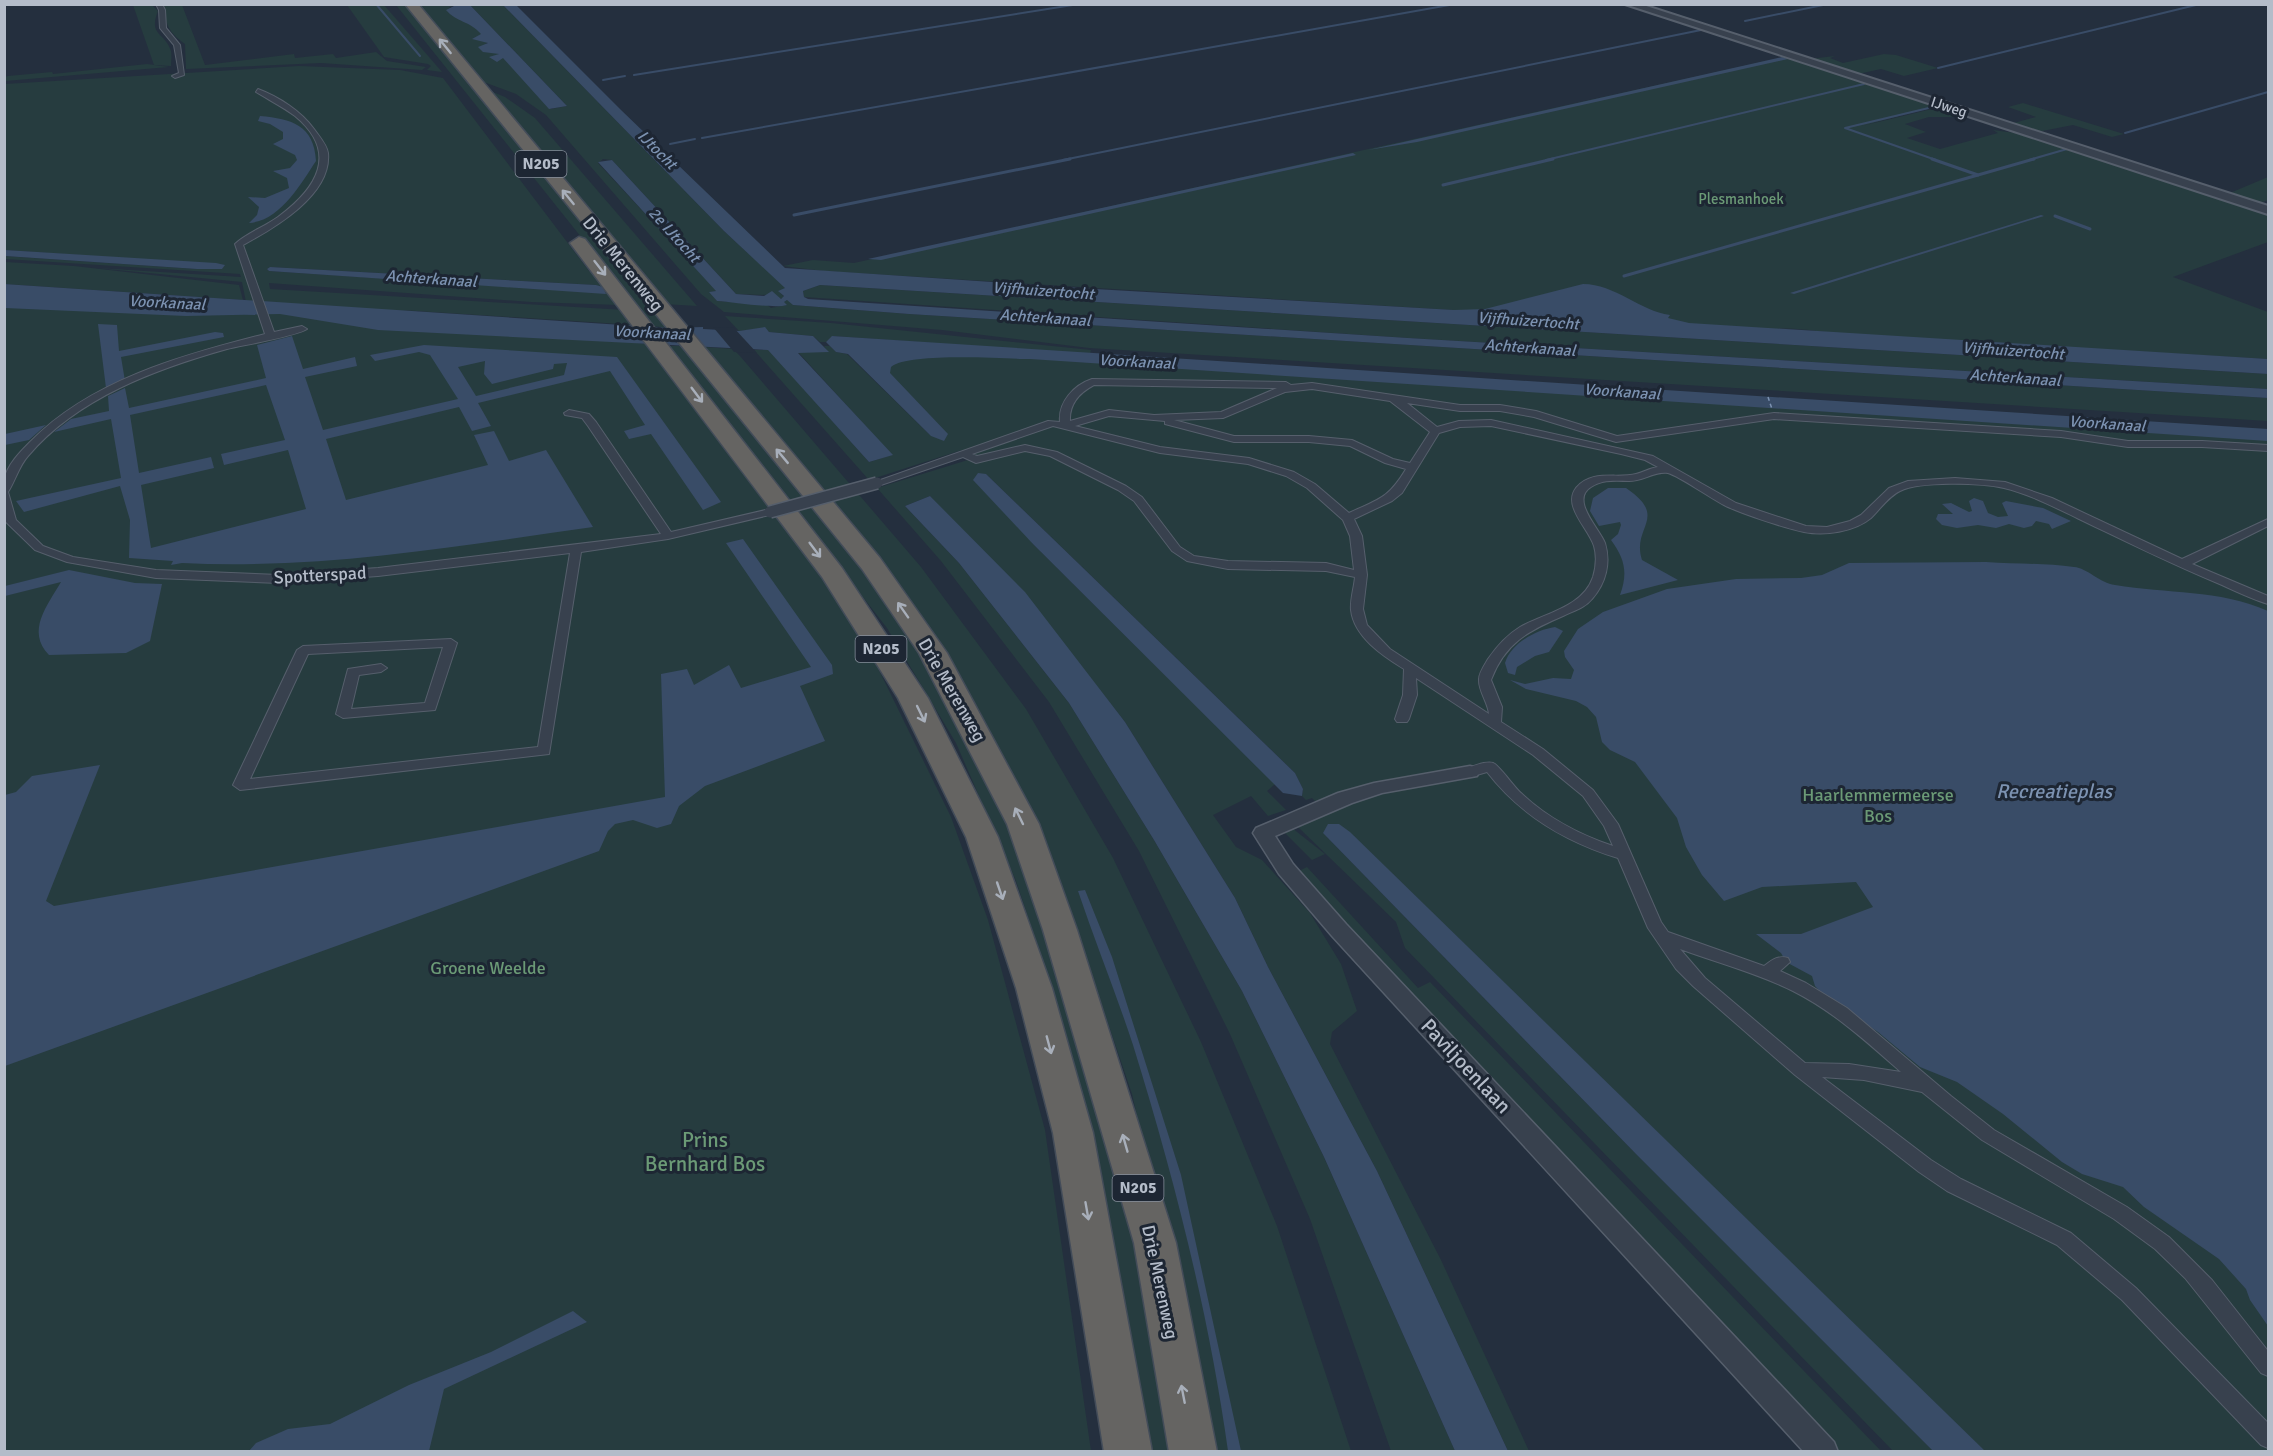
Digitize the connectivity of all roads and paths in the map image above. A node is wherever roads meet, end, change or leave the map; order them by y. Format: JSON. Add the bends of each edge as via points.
{"nodes":[{"id":1,"x":159,"y":4,"type":"edge"},
{"id":2,"x":1629,"y":4,"type":"edge"},
{"id":3,"x":402,"y":6,"type":"edge"},
{"id":4,"x":175,"y":76,"type":"dead end"},
{"id":5,"x":459,"y":89,"type":"dead end"},
{"id":6,"x":258,"y":91,"type":"dead end"},
{"id":7,"x":2268,"y":210,"type":"edge"},
{"id":8,"x":568,"y":228,"type":"dead end"},
{"id":9,"x":302,"y":329,"type":"dead end"},
{"id":10,"x":270,"y":335,"type":"junction"},
{"id":11,"x":667,"y":336,"type":"junction"},
{"id":12,"x":1295,"y":386,"type":"junction"},
{"id":13,"x":1387,"y":396,"type":"junction"},
{"id":14,"x":1508,"y":409,"type":"junction"},
{"id":15,"x":569,"y":413,"type":"dead end"},
{"id":16,"x":1154,"y":418,"type":"junction"},
{"id":17,"x":1491,"y":423,"type":"junction"},
{"id":18,"x":1066,"y":425,"type":"junction"},
{"id":19,"x":1435,"y":431,"type":"junction"},
{"id":20,"x":1616,"y":439,"type":"junction"},
{"id":21,"x":2268,"y":448,"type":"edge"},
{"id":22,"x":1622,"y":451,"type":"junction"},
{"id":23,"x":965,"y":454,"type":"junction"},
{"id":24,"x":1414,"y":468,"type":"junction"},
{"id":25,"x":1669,"y":470,"type":"junction"},
{"id":26,"x":4,"y":492,"type":"edge"},
{"id":27,"x":1348,"y":518,"type":"junction"},
{"id":28,"x":2268,"y":522,"type":"edge"},
{"id":29,"x":668,"y":536,"type":"junction"},
{"id":30,"x":576,"y":549,"type":"junction"},
{"id":31,"x":2184,"y":563,"type":"junction"},
{"id":32,"x":1361,"y":574,"type":"junction"},
{"id":33,"x":2268,"y":600,"type":"edge"},
{"id":34,"x":381,"y":668,"type":"dead end"},
{"id":35,"x":1410,"y":669,"type":"junction"},
{"id":36,"x":1402,"y":719,"type":"dead end"},
{"id":37,"x":1494,"y":723,"type":"junction"},
{"id":38,"x":1470,"y":772,"type":"joint"},
{"id":39,"x":1623,"y":854,"type":"junction"},
{"id":40,"x":1662,"y":936,"type":"junction"},
{"id":41,"x":1801,"y":1070,"type":"junction"},
{"id":42,"x":1928,"y":1087,"type":"junction"},
{"id":43,"x":2268,"y":1366,"type":"edge"},
{"id":44,"x":2268,"y":1438,"type":"edge"},
{"id":45,"x":1128,"y":1452,"type":"edge"},
{"id":46,"x":1194,"y":1452,"type":"edge"},
{"id":47,"x":1824,"y":1452,"type":"edge"}],
"edges":[{"from":1,"to":4,"type":"street","via":[[163,28],[177,45],[182,74]]},
{"from":2,"to":7,"type":"street","name":"IJweg"},
{"from":3,"to":5,"type":"highway","name":"Drie Merenweg","number":"N205"},
{"from":11,"to":3,"type":"highway","name":"Drie Merenweg","number":"N205","one_way":true},
{"from":6,"to":10,"type":"street","via":[[307,124],[324,151],[324,165],[307,196],[280,219],[241,243]]},
{"from":8,"to":11,"type":"highway","name":"Drie Merenweg","number":"N205","one_way":true,"via":[[641,322]]},
{"from":9,"to":10,"type":"street","name":"Spotterspad"},
{"from":10,"to":26,"type":"street","name":"Spotterspad","via":[[218,349],[140,378],[59,418],[32,442],[10,472]]},
{"from":11,"to":45,"type":"highway","name":"Drie Merenweg","number":"N205","one_way":true,"via":[[833,574],[913,698],[982,837],[1034,988],[1072,1133]]},
{"from":46,"to":11,"type":"highway","name":"Drie Merenweg","number":"N205","one_way":true,"via":[[1155,1243],[1060,930],[1023,824],[933,653],[871,564],[693,350]]},
{"from":12,"to":13,"type":"street"},
{"from":12,"to":16,"type":"street","via":[[1223,415]]},
{"from":12,"to":18,"type":"street","via":[[1092,382],[1074,393]]},
{"from":13,"to":14,"type":"street","via":[[1460,408]]},
{"from":13,"to":19,"type":"street"},
{"from":14,"to":17,"type":"street"},
{"from":14,"to":20,"type":"street"},
{"from":15,"to":29,"type":"street","via":[[585,416],[592,424]]},
{"from":16,"to":18,"type":"street","via":[[1109,413]]},
{"from":16,"to":24,"type":"street","via":[[1234,439],[1352,443]]},
{"from":17,"to":19,"type":"street","via":[[1460,424]]},
{"from":17,"to":22,"type":"street"},
{"from":18,"to":23,"type":"street","name":"Spotterspad","via":[[1045,424]]},
{"from":18,"to":27,"type":"street","via":[[1087,434],[1160,450],[1226,457],[1269,467],[1311,486]]},
{"from":19,"to":24,"type":"street"},
{"from":20,"to":21,"type":"street","via":[[1774,416],[2061,434],[2128,444]]},
{"from":20,"to":22,"type":"street"},
{"from":22,"to":25,"type":"street","via":[[1649,458]]},
{"from":23,"to":29,"type":"street","name":"Spotterspad","bridge":true,"via":[[877,483]]},
{"from":23,"to":32,"type":"street","via":[[976,460],[1026,448],[1053,454],[1138,499],[1176,549],[1191,559],[1228,565],[1326,567]]},
{"from":24,"to":27,"type":"street","via":[[1389,499]]},
{"from":25,"to":31,"type":"street","via":[[1732,505],[1814,530],[1854,524],[1893,490],[1908,484],[1989,482],[2048,500]]},
{"from":25,"to":37,"type":"street","via":[[1641,477],[1601,479],[1582,490],[1579,511],[1596,536],[1601,552],[1601,577],[1581,603],[1515,634],[1500,648],[1485,680],[1495,707]]},
{"from":26,"to":30,"type":"street","name":"Spotterspad","via":[[11,521],[39,548],[71,560],[156,574],[279,579]]},
{"from":27,"to":32,"type":"street","via":[[1359,550]]},
{"from":28,"to":31,"type":"street"},
{"from":29,"to":30,"type":"street","name":"Spotterspad"},
{"from":30,"to":34,"type":"street","via":[[544,752],[240,785],[303,650],[451,643],[430,706],[344,714],[353,672]]},
{"from":31,"to":33,"type":"street"},
{"from":32,"to":35,"type":"street","via":[[1361,626],[1386,652]]},
{"from":35,"to":36,"type":"street","via":[[1410,695]]},
{"from":35,"to":37,"type":"street"},
{"from":37,"to":39,"type":"street","via":[[1550,760],[1588,794],[1611,824]]},
{"from":38,"to":39,"type":"street","via":[[1490,767],[1521,802],[1548,821],[1596,846]]},
{"from":38,"to":47,"type":"street","name":"Paviljoenlaan","via":[[1381,787],[1263,833],[1286,869],[1339,930]]},
{"from":39,"to":40,"type":"street"},
{"from":40,"to":41,"type":"street","via":[[1699,982]]},
{"from":40,"to":42,"type":"street","via":[[1719,958],[1775,967],[1863,1029]]},
{"from":41,"to":42,"type":"street","via":[[1838,1068],[1868,1072]]},
{"from":41,"to":44,"type":"street","via":[[1954,1185],[2064,1239],[2129,1294]]},
{"from":42,"to":43,"type":"street","via":[[1987,1135],[2125,1215],[2162,1242],[2217,1297]]}]}
